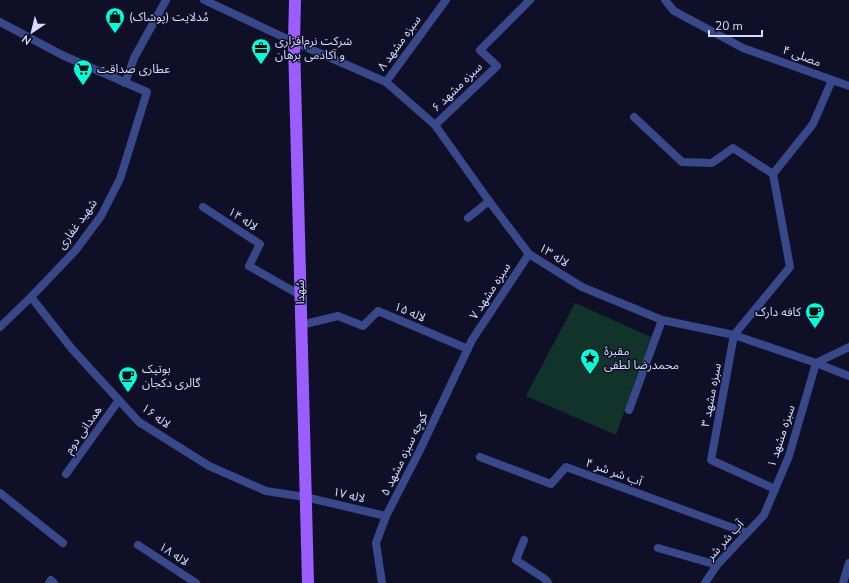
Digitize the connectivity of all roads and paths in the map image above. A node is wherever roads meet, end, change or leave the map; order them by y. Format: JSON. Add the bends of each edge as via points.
{"nodes":[{"id":1,"x":166,"y":0,"type":"edge"},
{"id":2,"x":204,"y":0,"type":"edge"},
{"id":3,"x":295,"y":0,"type":"edge"},
{"id":4,"x":446,"y":0,"type":"edge"},
{"id":5,"x":530,"y":0,"type":"edge"},
{"id":6,"x":665,"y":0,"type":"edge"},
{"id":7,"x":0,"y":22,"type":"edge"},
{"id":8,"x":294,"y":42,"type":"junction"},
{"id":9,"x":832,"y":80,"type":"junction"},
{"id":10,"x":386,"y":82,"type":"junction"},
{"id":11,"x":125,"y":83,"type":"junction"},
{"id":12,"x":849,"y":86,"type":"edge"},
{"id":13,"x":634,"y":117,"type":"dead end"},
{"id":14,"x":434,"y":125,"type":"junction"},
{"id":15,"x":773,"y":174,"type":"junction"},
{"id":16,"x":488,"y":201,"type":"junction"},
{"id":17,"x":203,"y":207,"type":"dead end"},
{"id":18,"x":468,"y":218,"type":"dead end"},
{"id":19,"x":529,"y":254,"type":"junction"},
{"id":20,"x":300,"y":295,"type":"junction"},
{"id":21,"x":31,"y":297,"type":"junction"},
{"id":22,"x":662,"y":320,"type":"junction"},
{"id":23,"x":301,"y":325,"type":"junction"},
{"id":24,"x":0,"y":326,"type":"edge"},
{"id":25,"x":734,"y":335,"type":"junction"},
{"id":26,"x":472,"y":340,"type":"joint"},
{"id":27,"x":849,"y":347,"type":"edge"},
{"id":28,"x":468,"y":349,"type":"junction"},
{"id":29,"x":816,"y":363,"type":"junction"},
{"id":30,"x":849,"y":376,"type":"edge"},
{"id":31,"x":119,"y":400,"type":"junction"},
{"id":32,"x":630,"y":410,"type":"dead end"},
{"id":33,"x":480,"y":457,"type":"dead end"},
{"id":34,"x":66,"y":474,"type":"dead end"},
{"id":35,"x":775,"y":489,"type":"junction"},
{"id":36,"x":0,"y":493,"type":"edge"},
{"id":37,"x":305,"y":497,"type":"junction"},
{"id":38,"x":764,"y":515,"type":"joint"},
{"id":39,"x":386,"y":516,"type":"junction"},
{"id":40,"x":747,"y":533,"type":"junction"},
{"id":41,"x":524,"y":540,"type":"dead end"},
{"id":42,"x":63,"y":543,"type":"dead end"},
{"id":43,"x":138,"y":545,"type":"dead end"},
{"id":44,"x":658,"y":548,"type":"dead end"},
{"id":45,"x":849,"y":563,"type":"edge"},
{"id":46,"x":717,"y":565,"type":"junction"},
{"id":47,"x":49,"y":583,"type":"edge"},
{"id":48,"x":54,"y":583,"type":"edge"},
{"id":49,"x":196,"y":583,"type":"edge"},
{"id":50,"x":308,"y":583,"type":"edge"},
{"id":51,"x":382,"y":583,"type":"edge"},
{"id":52,"x":548,"y":583,"type":"edge"},
{"id":53,"x":705,"y":583,"type":"edge"},
{"id":54,"x":843,"y":583,"type":"edge"}],
"edges":[{"from":1,"to":11,"type":"street","via":[[134,58]]},
{"from":2,"to":8,"type":"street","name":"لاله ۱۳"},
{"from":3,"to":8,"type":"main road","name":"شهدا"},
{"from":4,"to":10,"type":"street","name":"۸ سبزه مشهد"},
{"from":5,"to":14,"type":"street","name":"۶ سبزه مشهد","via":[[480,50],[497,66]]},
{"from":6,"to":9,"type":"street","name":"۴ مصلی","via":[[674,11],[743,48]]},
{"from":7,"to":11,"type":"street","via":[[62,55]]},
{"from":8,"to":10,"type":"street","name":"لاله ۱۳"},
{"from":8,"to":20,"type":"main road","name":"شهدا"},
{"from":9,"to":12,"type":"street","name":"۴ مصلی"},
{"from":9,"to":15,"type":"street","via":[[813,124]]},
{"from":10,"to":14,"type":"street","name":"لاله ۱۳"},
{"from":11,"to":21,"type":"street","name":"شهید غفاری","via":[[147,92],[120,179],[102,216],[75,251]]},
{"from":13,"to":15,"type":"street","via":[[682,162],[712,163],[733,148]]},
{"from":14,"to":16,"type":"street","name":"لاله ۱۳"},
{"from":15,"to":25,"type":"street","via":[[790,267]]},
{"from":16,"to":18,"type":"street"},
{"from":16,"to":19,"type":"street","name":"لاله ۱۳"},
{"from":17,"to":20,"type":"street","name":"۱۴ لاله","via":[[260,244],[249,266]]},
{"from":19,"to":22,"type":"street","name":"لاله ۱۳","via":[[582,287]]},
{"from":19,"to":26,"type":"street","name":"۷ سبزه مشهد"},
{"from":20,"to":23,"type":"main road","name":"شهدا"},
{"from":21,"to":24,"type":"street","name":"شهید غفاری"},
{"from":21,"to":31,"type":"street","name":"لاله ۱۶","via":[[72,349]]},
{"from":22,"to":25,"type":"street","name":"لاله ۱۳"},
{"from":22,"to":32,"type":"street"},
{"from":23,"to":28,"type":"street","name":"۱۵ لاله","via":[[338,316],[363,326],[378,311]]},
{"from":23,"to":37,"type":"main road","name":"شهدا"},
{"from":25,"to":29,"type":"street","name":"لاله ۱۳"},
{"from":25,"to":35,"type":"street","name":"۳ سبزه مشهد","via":[[711,460]]},
{"from":26,"to":28,"type":"street","name":"کوچه سبزه مشهد ۵"},
{"from":27,"to":29,"type":"street"},
{"from":28,"to":39,"type":"street","name":"کوچه سبزه مشهد ۵"},
{"from":29,"to":30,"type":"street","name":"لاله ۱۳"},
{"from":29,"to":35,"type":"street","name":"۱ سبزه مشهد","via":[[789,456]]},
{"from":31,"to":34,"type":"street","name":"همدانی دوم"},
{"from":31,"to":37,"type":"street","name":"لاله ۱۶","via":[[140,422],[209,466],[266,491]]},
{"from":33,"to":40,"type":"street","name":"۴ آب شر شر","via":[[551,484],[566,467]]},
{"from":35,"to":38,"type":"street","name":"۱ سبزه مشهد"},
{"from":36,"to":42,"type":"street"},
{"from":37,"to":39,"type":"street","name":"۱۷ لاله"},
{"from":37,"to":50,"type":"main road","name":"شهدا"},
{"from":38,"to":40,"type":"street","name":"آب شر شر"},
{"from":39,"to":51,"type":"street","name":"کوچه سبزه مشهد ۵","via":[[376,543]]},
{"from":40,"to":46,"type":"street","name":"آب شر شر"},
{"from":41,"to":52,"type":"street","via":[[516,560]]},
{"from":43,"to":49,"type":"street","name":"لاله ۱۸"},
{"from":44,"to":46,"type":"street"},
{"from":45,"to":54,"type":"street"},
{"from":46,"to":53,"type":"street","name":"آب شر شر"},
{"from":47,"to":48,"type":"street","via":[[51,580]]}]}
